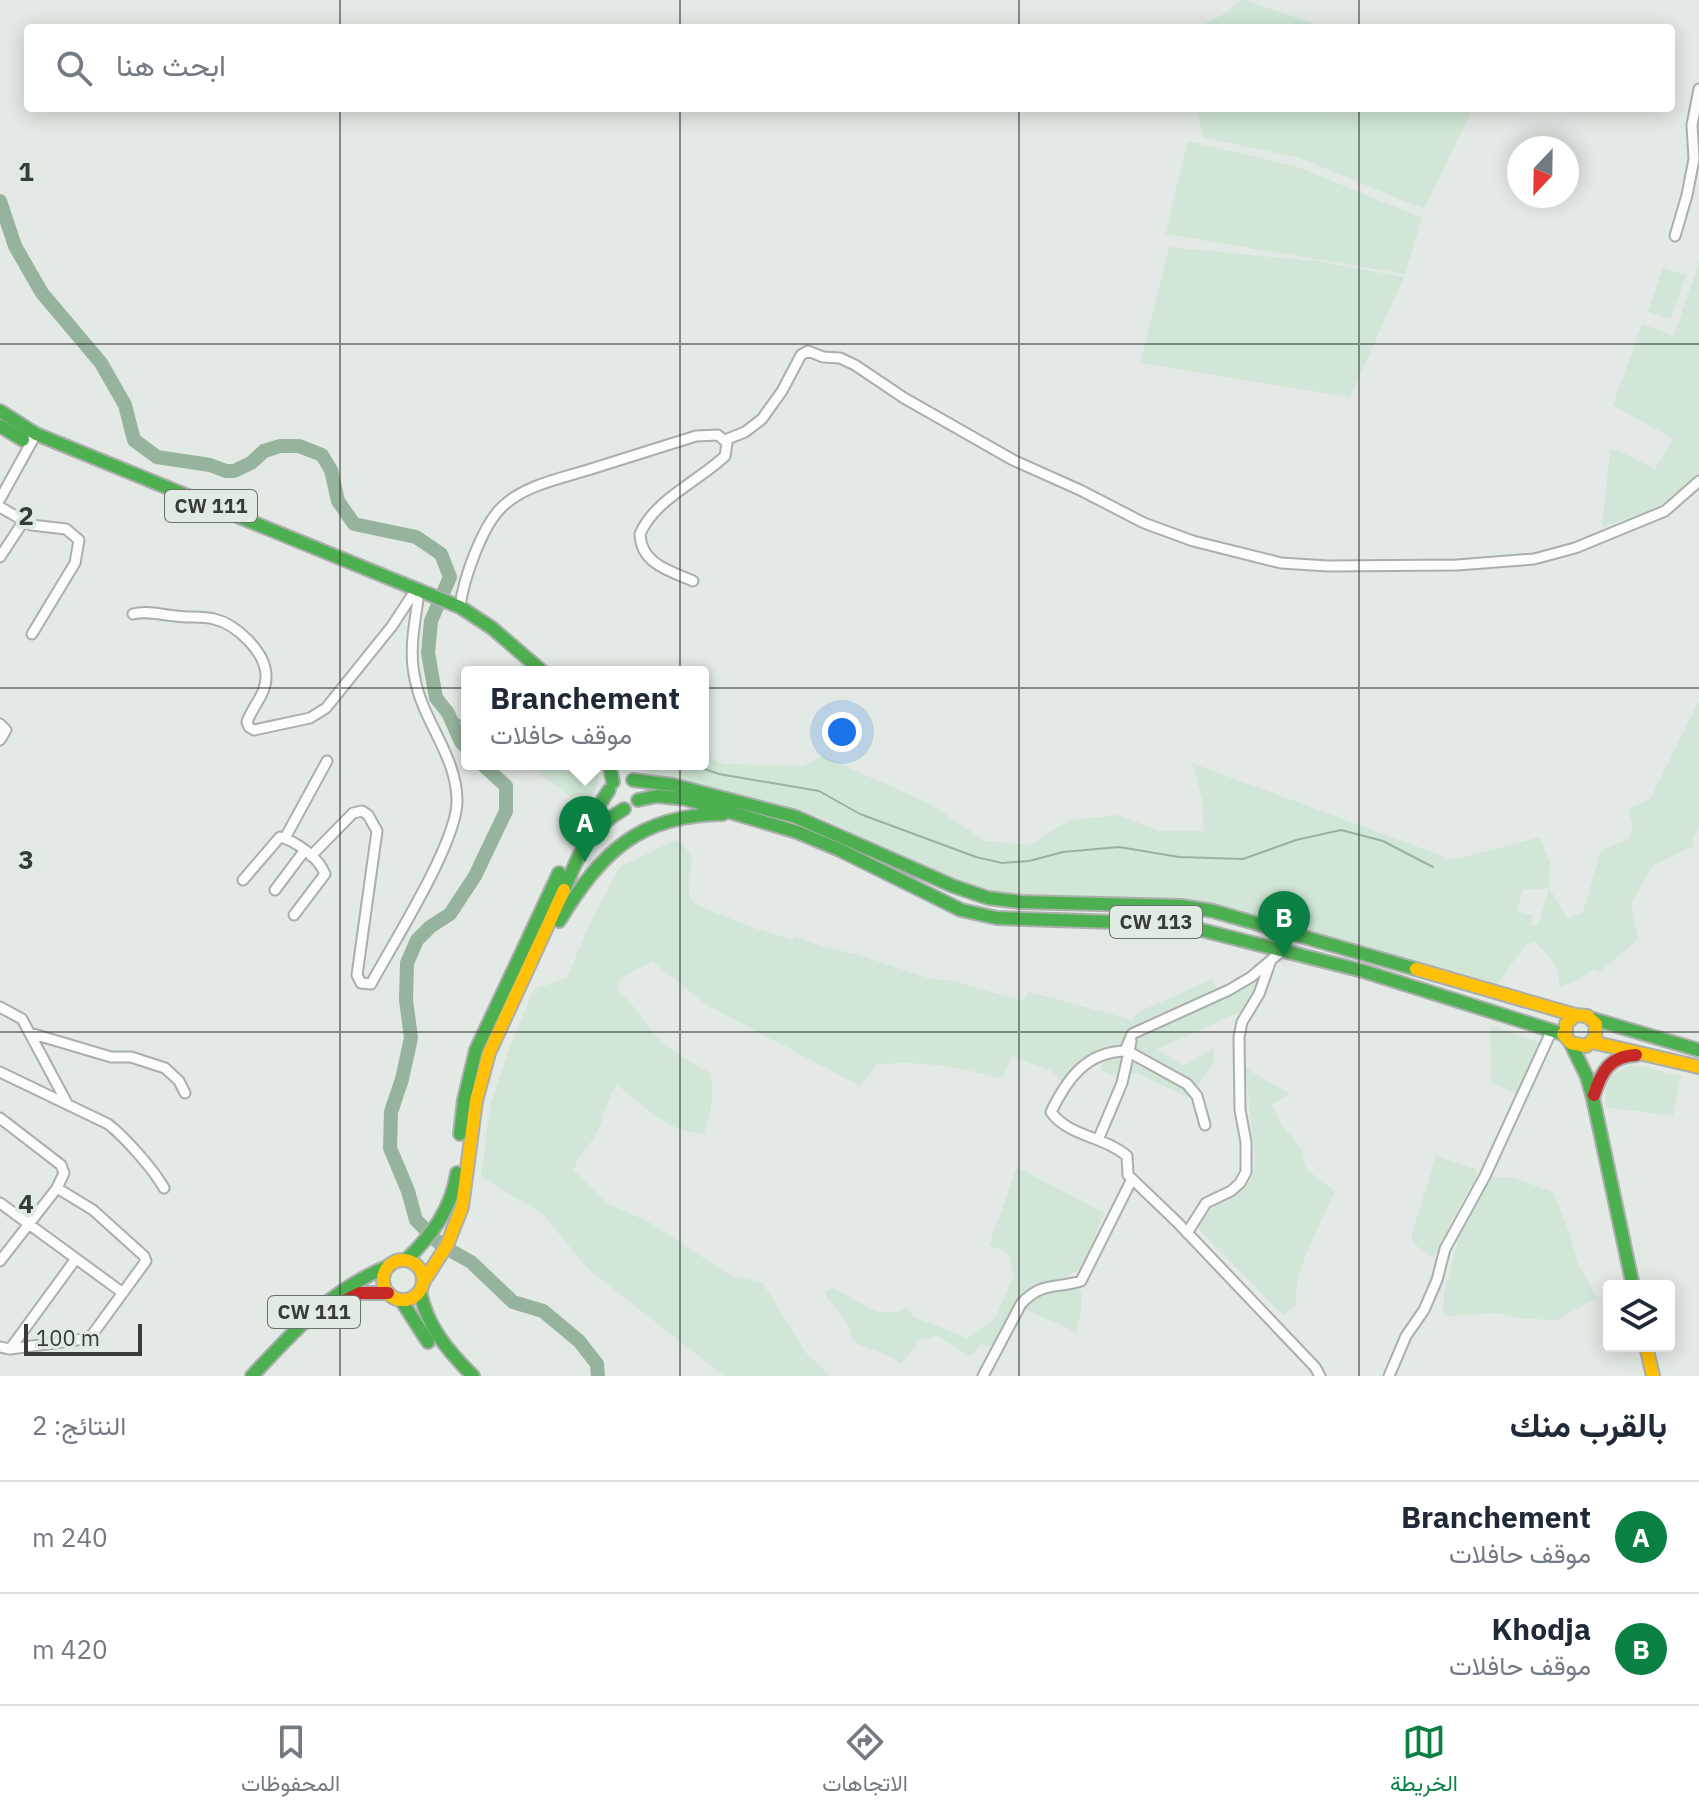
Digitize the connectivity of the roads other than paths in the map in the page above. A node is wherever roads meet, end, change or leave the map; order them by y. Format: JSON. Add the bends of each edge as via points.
{"nodes":[{"id":1,"x":1699,"y":89,"type":"edge"},
{"id":2,"x":1696,"y":126,"type":"edge"},
{"id":3,"x":1675,"y":236,"type":"dead end"},
{"id":4,"x":0,"y":411,"type":"edge"},
{"id":5,"x":0,"y":426,"type":"edge"},
{"id":6,"x":34,"y":439,"type":"junction"},
{"id":7,"x":725,"y":440,"type":"junction"},
{"id":8,"x":1699,"y":481,"type":"edge"},
{"id":9,"x":0,"y":499,"type":"edge"},
{"id":10,"x":0,"y":507,"type":"edge"},
{"id":11,"x":23,"y":522,"type":"junction"},
{"id":12,"x":0,"y":557,"type":"edge"},
{"id":13,"x":693,"y":581,"type":"dead end"},
{"id":14,"x":420,"y":598,"type":"junction"},
{"id":15,"x":452,"y":607,"type":"junction"},
{"id":16,"x":133,"y":614,"type":"dead end"},
{"id":17,"x":32,"y":634,"type":"dead end"},
{"id":18,"x":524,"y":666,"type":"edge"},
{"id":19,"x":536,"y":666,"type":"edge"},
{"id":20,"x":0,"y":724,"type":"edge"},
{"id":21,"x":0,"y":740,"type":"edge"},
{"id":22,"x":327,"y":761,"type":"dead end"},
{"id":23,"x":610,"y":770,"type":"edge"},
{"id":24,"x":624,"y":770,"type":"edge"},
{"id":25,"x":632,"y":780,"type":"junction"},
{"id":26,"x":611,"y":786,"type":"junction"},
{"id":27,"x":638,"y":800,"type":"junction"},
{"id":28,"x":624,"y":809,"type":"junction"},
{"id":29,"x":751,"y":817,"type":"junction"},
{"id":30,"x":285,"y":838,"type":"junction"},
{"id":31,"x":308,"y":853,"type":"junction"},
{"id":32,"x":243,"y":880,"type":"dead end"},
{"id":33,"x":275,"y":890,"type":"dead end"},
{"id":34,"x":294,"y":915,"type":"dead end"},
{"id":35,"x":1283,"y":950,"type":"junction"},
{"id":36,"x":1271,"y":959,"type":"junction"},
{"id":37,"x":531,"y":967,"type":"junction"},
{"id":38,"x":0,"y":1007,"type":"edge"},
{"id":39,"x":1575,"y":1015,"type":"junction"},
{"id":40,"x":1593,"y":1019,"type":"junction"},
{"id":41,"x":1552,"y":1030,"type":"junction"},
{"id":42,"x":30,"y":1033,"type":"junction"},
{"id":43,"x":1132,"y":1034,"type":"junction"},
{"id":44,"x":1568,"y":1039,"type":"junction"},
{"id":45,"x":1590,"y":1044,"type":"junction"},
{"id":46,"x":1699,"y":1050,"type":"edge"},
{"id":47,"x":1129,"y":1052,"type":"junction"},
{"id":48,"x":1662,"y":1057,"type":"junction"},
{"id":49,"x":1699,"y":1067,"type":"edge"},
{"id":50,"x":0,"y":1072,"type":"edge"},
{"id":51,"x":1587,"y":1077,"type":"junction"},
{"id":52,"x":185,"y":1093,"type":"dead end"},
{"id":53,"x":1593,"y":1098,"type":"junction"},
{"id":54,"x":68,"y":1105,"type":"junction"},
{"id":55,"x":0,"y":1118,"type":"edge"},
{"id":56,"x":1205,"y":1125,"type":"dead end"},
{"id":57,"x":1098,"y":1140,"type":"junction"},
{"id":58,"x":1132,"y":1179,"type":"junction"},
{"id":59,"x":57,"y":1188,"type":"junction"},
{"id":60,"x":164,"y":1188,"type":"dead end"},
{"id":61,"x":0,"y":1203,"type":"edge"},
{"id":62,"x":28,"y":1224,"type":"junction"},
{"id":63,"x":1187,"y":1233,"type":"junction"},
{"id":64,"x":75,"y":1260,"type":"junction"},
{"id":65,"x":406,"y":1260,"type":"junction"},
{"id":66,"x":437,"y":1260,"type":"junction"},
{"id":67,"x":0,"y":1261,"type":"edge"},
{"id":68,"x":389,"y":1266,"type":"junction"},
{"id":69,"x":1632,"y":1280,"type":"edge"},
{"id":70,"x":422,"y":1286,"type":"junction"},
{"id":71,"x":123,"y":1293,"type":"junction"},
{"id":72,"x":388,"y":1293,"type":"junction"},
{"id":73,"x":355,"y":1294,"type":"junction"},
{"id":74,"x":401,"y":1300,"type":"junction"},
{"id":75,"x":437,"y":1345,"type":"junction"},
{"id":76,"x":5,"y":1348,"type":"edge"},
{"id":77,"x":1647,"y":1352,"type":"edge"},
{"id":78,"x":252,"y":1376,"type":"edge"},
{"id":79,"x":266,"y":1376,"type":"edge"},
{"id":80,"x":457,"y":1376,"type":"edge"},
{"id":81,"x":473,"y":1376,"type":"edge"},
{"id":82,"x":983,"y":1376,"type":"edge"},
{"id":83,"x":1320,"y":1376,"type":"edge"},
{"id":84,"x":1389,"y":1376,"type":"edge"},
{"id":85,"x":1653,"y":1376,"type":"edge"}],
"edges":[{"from":1,"to":2,"type":"street"},
{"from":2,"to":3,"type":"street","via":[[1694,159]]},
{"from":4,"to":6,"type":"main road","number":"CW 111"},
{"from":5,"to":6,"type":"main road","number":"CW 111"},
{"from":6,"to":9,"type":"street"},
{"from":6,"to":14,"type":"main road","number":"CW 111"},
{"from":7,"to":8,"type":"street","via":[[762,419],[808,351],[855,365],[1013,460],[1144,523],[1237,553],[1312,566],[1457,565],[1548,556],[1665,511]]},
{"from":7,"to":13,"type":"street","via":[[725,456],[661,507],[640,534],[651,561]]},
{"from":7,"to":15,"type":"street","via":[[696,436],[535,487],[504,505],[490,521]]},
{"from":10,"to":11,"type":"street"},
{"from":11,"to":12,"type":"street"},
{"from":11,"to":17,"type":"street","via":[[66,529],[79,540],[75,563]]},
{"from":14,"to":15,"type":"main road","number":"CW 111"},
{"from":14,"to":16,"type":"street","via":[[326,708],[310,718],[254,730],[247,722],[266,677],[247,639],[209,617]]},
{"from":14,"to":31,"type":"street","via":[[412,644],[415,682],[456,784],[455,819],[371,984],[361,983],[357,975],[374,824],[362,811],[353,813]]},
{"from":15,"to":18,"type":"main road","number":"CW 111"},
{"from":15,"to":19,"type":"main road","number":"CW 111","via":[[500,633]]},
{"from":20,"to":21,"type":"street","via":[[6,730]]},
{"from":22,"to":30,"type":"street"},
{"from":23,"to":26,"type":"main road"},
{"from":24,"to":25,"type":"main road"},
{"from":25,"to":26,"type":"main road","via":[[621,778]]},
{"from":25,"to":27,"type":"main road","via":[[639,789]]},
{"from":25,"to":39,"type":"main road","via":[[673,785],[796,817],[988,898],[1213,911]]},
{"from":26,"to":28,"type":"main road","via":[[614,805]]},
{"from":26,"to":65,"type":"main road","via":[[562,866],[476,1050],[464,1100],[454,1193],[443,1218]]},
{"from":27,"to":28,"type":"main road"},
{"from":27,"to":29,"type":"main road","via":[[686,799]]},
{"from":28,"to":37,"type":"main road","via":[[604,819],[590,835]]},
{"from":29,"to":35,"type":"main road","number":"CW 113","via":[[824,842],[961,910],[997,918],[1178,924]]},
{"from":29,"to":37,"type":"main road","via":[[684,815],[634,835],[581,885]]},
{"from":30,"to":31,"type":"street"},
{"from":30,"to":32,"type":"street","via":[[275,839]]},
{"from":31,"to":33,"type":"street"},
{"from":31,"to":34,"type":"street","via":[[325,874]]},
{"from":35,"to":36,"type":"street"},
{"from":35,"to":41,"type":"main road","number":"CW 113"},
{"from":36,"to":43,"type":"street","via":[[1229,990]]},
{"from":36,"to":63,"type":"street","via":[[1240,1030],[1246,1172],[1231,1191],[1206,1203]]},
{"from":37,"to":66,"type":"main road","via":[[484,1067],[464,1196]]},
{"from":38,"to":42,"type":"street","via":[[22,1019]]},
{"from":39,"to":40,"type":"main road"},
{"from":39,"to":44,"type":"main road","via":[[1566,1024]]},
{"from":40,"to":45,"type":"main road","via":[[1597,1031]]},
{"from":40,"to":46,"type":"main road"},
{"from":41,"to":44,"type":"main road","number":"CW 113"},
{"from":41,"to":84,"type":"street"},
{"from":42,"to":52,"type":"street","via":[[165,1068]]},
{"from":42,"to":54,"type":"street"},
{"from":43,"to":47,"type":"street"},
{"from":43,"to":57,"type":"street","via":[[1125,1051],[1108,1051],[1081,1065],[1051,1112],[1058,1122]]},
{"from":44,"to":45,"type":"main road","via":[[1575,1045]]},
{"from":44,"to":51,"type":"main road"},
{"from":45,"to":48,"type":"main road"},
{"from":45,"to":51,"type":"main road"},
{"from":47,"to":56,"type":"street","via":[[1187,1084],[1197,1096]]},
{"from":47,"to":57,"type":"street"},
{"from":48,"to":49,"type":"main road"},
{"from":48,"to":53,"type":"main road","via":[[1624,1055],[1609,1061]]},
{"from":50,"to":54,"type":"street"},
{"from":51,"to":53,"type":"main road"},
{"from":53,"to":69,"type":"main road"},
{"from":54,"to":60,"type":"street","via":[[115,1129]]},
{"from":55,"to":59,"type":"street","via":[[61,1165],[64,1173]]},
{"from":57,"to":58,"type":"street","via":[[1127,1156]]},
{"from":58,"to":63,"type":"street"},
{"from":58,"to":82,"type":"street","via":[[1081,1281],[1047,1286],[1029,1296]]},
{"from":59,"to":62,"type":"street"},
{"from":59,"to":71,"type":"street","via":[[93,1210],[144,1256],[146,1261]]},
{"from":61,"to":62,"type":"street"},
{"from":62,"to":64,"type":"street"},
{"from":62,"to":67,"type":"street"},
{"from":63,"to":83,"type":"street"},
{"from":64,"to":71,"type":"street"},
{"from":64,"to":76,"type":"street"},
{"from":65,"to":68,"type":"main road"},
{"from":65,"to":70,"type":"main road","via":[[419,1267]]},
{"from":66,"to":70,"type":"main road"},
{"from":66,"to":75,"type":"main road","via":[[432,1307]]},
{"from":68,"to":72,"type":"main road","via":[[383,1276]]},
{"from":68,"to":78,"type":"main road","number":"CW 111","via":[[359,1277],[327,1299]]},
{"from":70,"to":74,"type":"main road"},
{"from":70,"to":75,"type":"main road","via":[[426,1319]]},
{"from":71,"to":76,"type":"street","via":[[84,1339]]},
{"from":72,"to":73,"type":"main road"},
{"from":72,"to":74,"type":"main road"},
{"from":73,"to":75,"type":"main road","via":[[396,1310],[418,1336]]},
{"from":73,"to":79,"type":"main road","via":[[334,1305]]},
{"from":74,"to":75,"type":"main road"},
{"from":75,"to":80,"type":"main road"},
{"from":75,"to":81,"type":"main road"},
{"from":77,"to":85,"type":"main road"}]}
